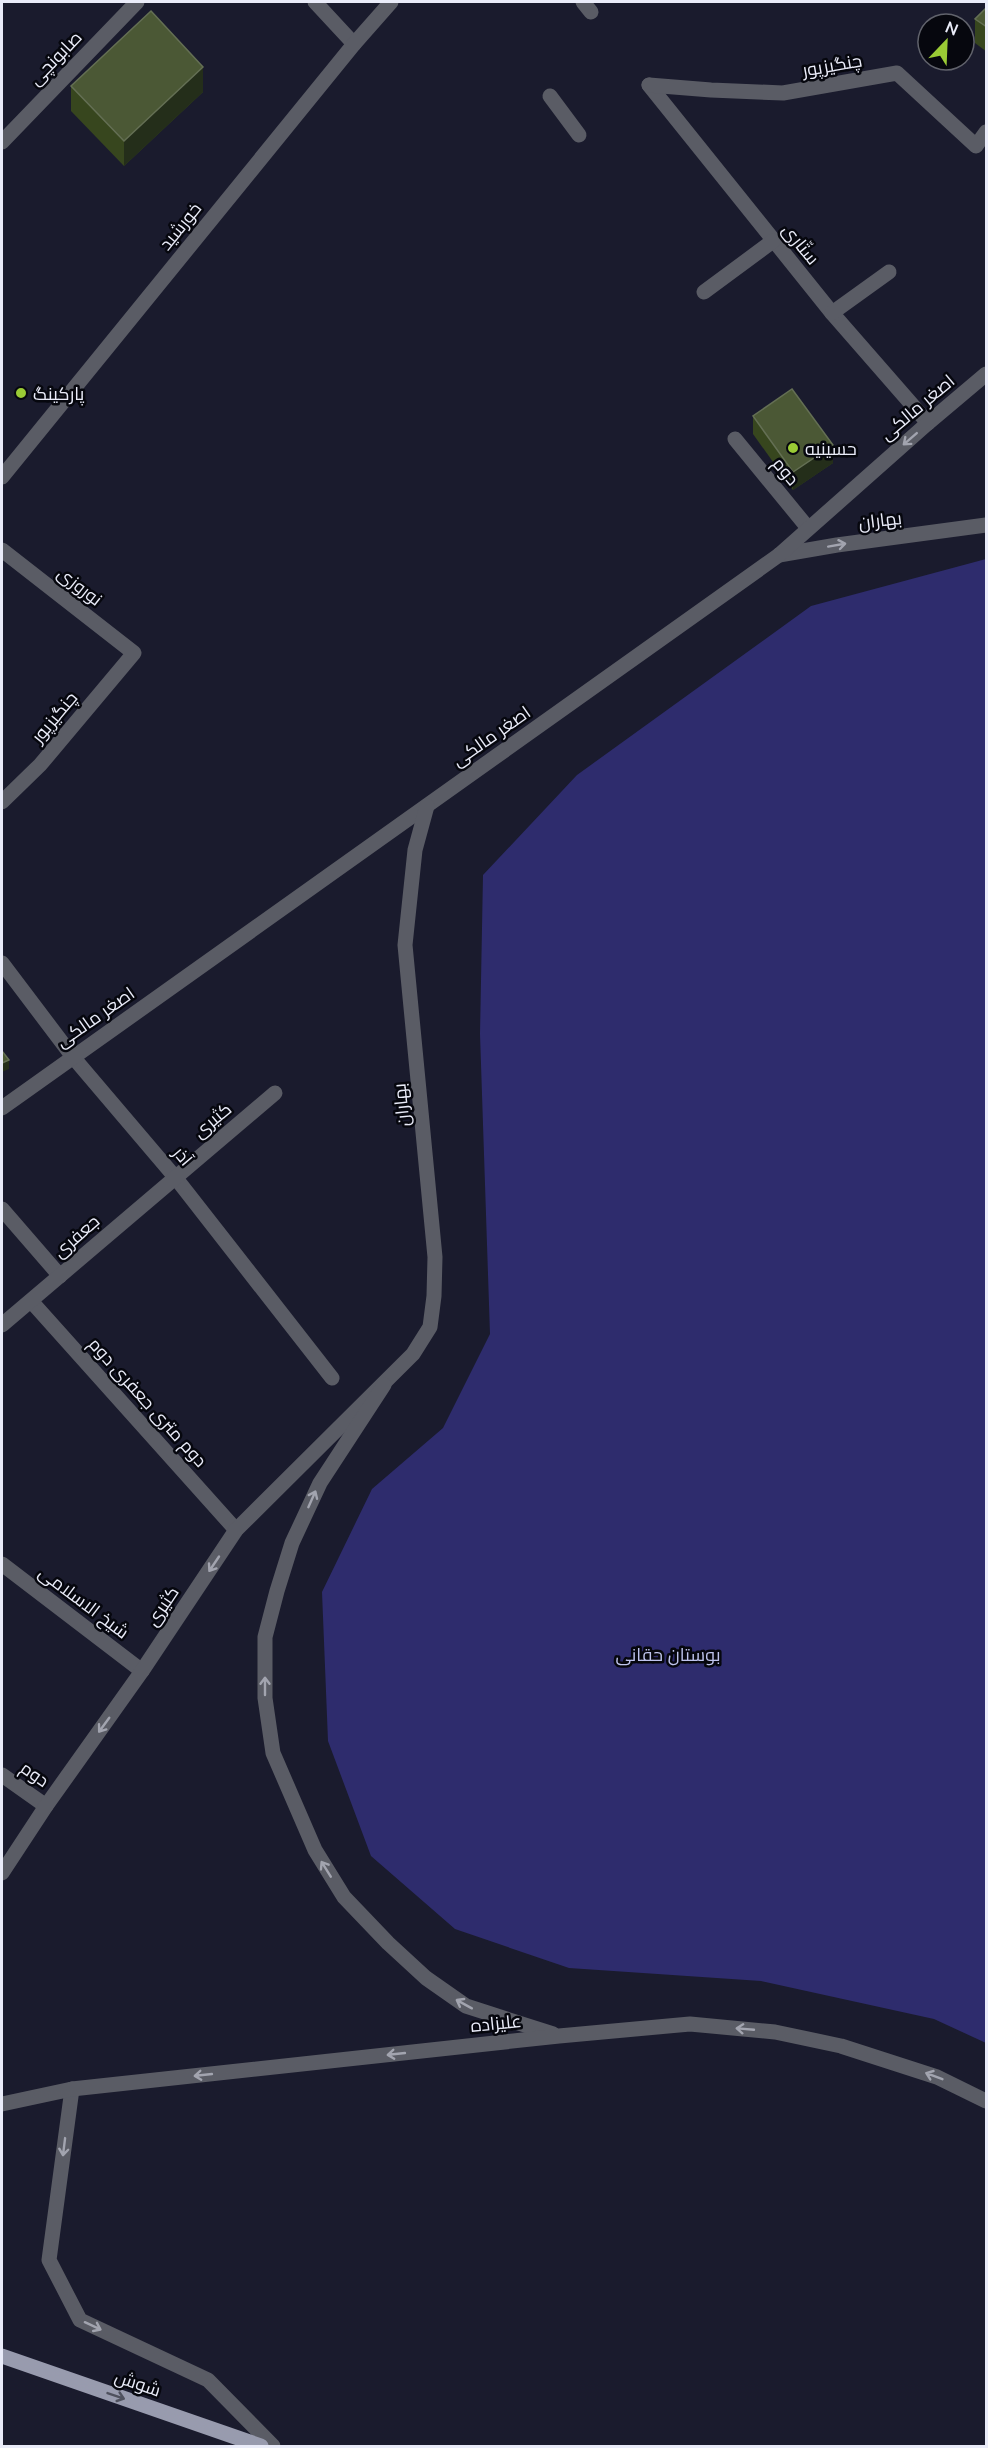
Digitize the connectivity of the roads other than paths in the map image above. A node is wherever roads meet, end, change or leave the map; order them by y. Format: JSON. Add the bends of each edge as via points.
{"nodes":[{"id":1,"x":137,"y":2,"type":"edge"},
{"id":2,"x":315,"y":2,"type":"edge"},
{"id":3,"x":391,"y":2,"type":"edge"},
{"id":4,"x":354,"y":44,"type":"junction"},
{"id":5,"x":649,"y":85,"type":"joint"},
{"id":6,"x":550,"y":96,"type":"dead end"},
{"id":7,"x":987,"y":132,"type":"edge"},
{"id":8,"x":579,"y":135,"type":"dead end"},
{"id":9,"x":2,"y":142,"type":"edge"},
{"id":10,"x":773,"y":241,"type":"junction"},
{"id":11,"x":889,"y":272,"type":"dead end"},
{"id":12,"x":704,"y":292,"type":"dead end"},
{"id":13,"x":832,"y":313,"type":"junction"},
{"id":14,"x":987,"y":374,"type":"edge"},
{"id":15,"x":928,"y":423,"type":"junction"},
{"id":16,"x":735,"y":440,"type":"dead end"},
{"id":17,"x":2,"y":477,"type":"edge"},
{"id":18,"x":987,"y":525,"type":"edge"},
{"id":19,"x":808,"y":528,"type":"junction"},
{"id":20,"x":2,"y":550,"type":"edge"},
{"id":21,"x":779,"y":555,"type":"junction"},
{"id":22,"x":134,"y":653,"type":"joint"},
{"id":23,"x":2,"y":801,"type":"edge"},
{"id":24,"x":427,"y":806,"type":"junction"},
{"id":25,"x":2,"y":963,"type":"edge"},
{"id":26,"x":73,"y":1057,"type":"junction"},
{"id":27,"x":274,"y":1093,"type":"dead end"},
{"id":28,"x":2,"y":1108,"type":"edge"},
{"id":29,"x":176,"y":1177,"type":"junction"},
{"id":30,"x":2,"y":1209,"type":"edge"},
{"id":31,"x":60,"y":1276,"type":"junction"},
{"id":32,"x":31,"y":1301,"type":"junction"},
{"id":33,"x":2,"y":1325,"type":"edge"},
{"id":34,"x":332,"y":1378,"type":"dead end"},
{"id":35,"x":384,"y":1385,"type":"junction"},
{"id":36,"x":236,"y":1530,"type":"junction"},
{"id":37,"x":2,"y":1564,"type":"edge"},
{"id":38,"x":142,"y":1671,"type":"junction"},
{"id":39,"x":2,"y":1775,"type":"edge"},
{"id":40,"x":46,"y":1806,"type":"junction"},
{"id":41,"x":2,"y":1873,"type":"edge"},
{"id":42,"x":559,"y":2036,"type":"junction"},
{"id":43,"x":72,"y":2089,"type":"junction"},
{"id":44,"x":987,"y":2101,"type":"edge"},
{"id":45,"x":2,"y":2104,"type":"edge"},
{"id":46,"x":2,"y":2356,"type":"edge"},
{"id":47,"x":261,"y":2446,"type":"edge"},
{"id":48,"x":273,"y":2446,"type":"edge"}],
"edges":[{"from":1,"to":9,"type":"street","name":"صابونچی"},
{"from":2,"to":4,"type":"street"},
{"from":3,"to":4,"type":"street","name":"خورشید"},
{"from":4,"to":17,"type":"street","name":"خورشید"},
{"from":5,"to":7,"type":"street","name":"چنگیزپور","via":[[783,93],[897,73],[976,146]]},
{"from":5,"to":10,"type":"street","name":"ستّاری"},
{"from":6,"to":8,"type":"street"},
{"from":10,"to":12,"type":"street"},
{"from":10,"to":13,"type":"street","name":"ستّاری"},
{"from":11,"to":13,"type":"street"},
{"from":13,"to":15,"type":"street","name":"ستّاری"},
{"from":14,"to":15,"type":"street","name":"اصغر مالکی"},
{"from":15,"to":19,"type":"street","name":"اصغر مالکی","one_way":true},
{"from":16,"to":19,"type":"street","name":"دوم"},
{"from":21,"to":18,"type":"street","name":"بهاران","one_way":true},
{"from":19,"to":21,"type":"street","name":"اصغر مالکی"},
{"from":20,"to":22,"type":"street","name":"نوروزی"},
{"from":21,"to":24,"type":"street","name":"اصغر مالکی"},
{"from":22,"to":23,"type":"street","name":"چنگیزپور","via":[[40,765]]},
{"from":24,"to":26,"type":"street","name":"اصغر مالکی"},
{"from":24,"to":35,"type":"street","name":"بهاران","via":[[415,850],[405,945],[435,1257],[434,1296],[430,1327],[413,1354]]},
{"from":25,"to":26,"type":"street","name":"آذر"},
{"from":26,"to":28,"type":"street","name":"اصغر مالکی"},
{"from":26,"to":29,"type":"street","name":"آذر"},
{"from":27,"to":29,"type":"street","name":"کثیری"},
{"from":29,"to":31,"type":"street","name":"جعفری"},
{"from":29,"to":34,"type":"street","name":"آذر"},
{"from":30,"to":31,"type":"street"},
{"from":31,"to":32,"type":"street","name":"جعفری"},
{"from":32,"to":33,"type":"street","name":"جعفری"},
{"from":32,"to":36,"type":"street","name":"دوم متری جعفری دوم"},
{"from":35,"to":36,"type":"street","name":"کثیری"},
{"from":42,"to":35,"type":"street","one_way":true,"via":[[466,2006],[426,1978],[388,1943],[344,1897],[315,1850],[273,1753],[265,1698],[265,1637],[277,1591],[292,1543],[320,1483]]},
{"from":36,"to":38,"type":"street","name":"کثیری","one_way":true},
{"from":37,"to":38,"type":"street","name":"شیخ الاسلامی"},
{"from":38,"to":40,"type":"street","name":"کثیری","one_way":true},
{"from":39,"to":40,"type":"street","name":"دوم"},
{"from":40,"to":41,"type":"street","name":"کثیری"},
{"from":42,"to":43,"type":"street","name":"علیزاده","one_way":true},
{"from":44,"to":42,"type":"street","name":"علیزاده","one_way":true,"via":[[937,2077],[888,2060],[775,2032],[690,2024]]},
{"from":43,"to":45,"type":"street","name":"علیزاده"},
{"from":43,"to":48,"type":"street","one_way":true,"via":[[49,2260],[80,2320],[208,2380]]},
{"from":46,"to":47,"type":"main road","name":"شوش","one_way":true}]}
